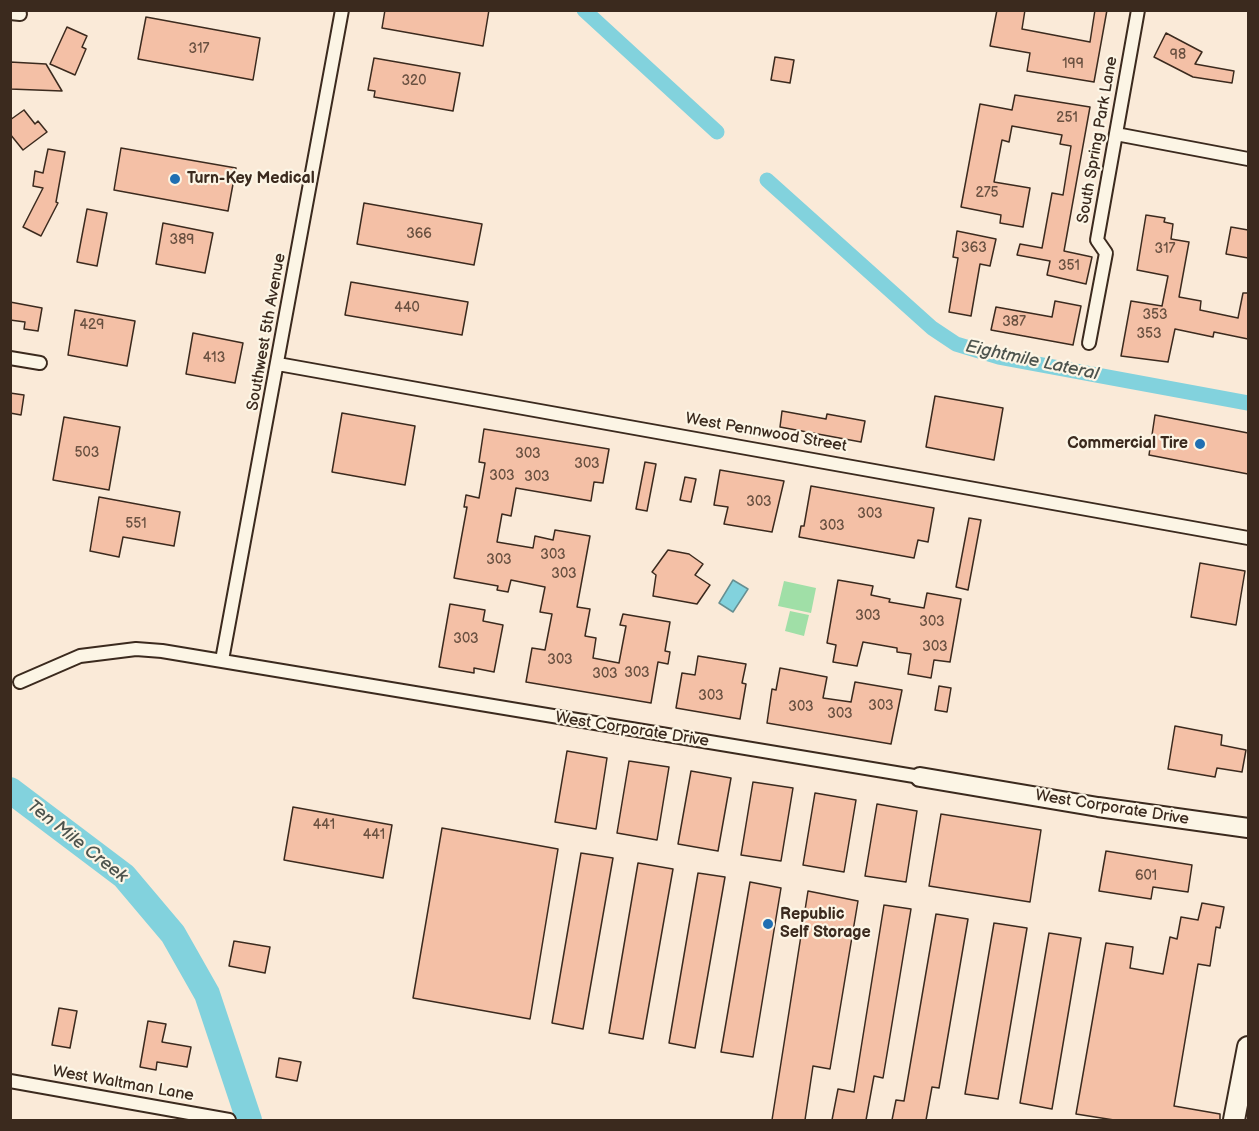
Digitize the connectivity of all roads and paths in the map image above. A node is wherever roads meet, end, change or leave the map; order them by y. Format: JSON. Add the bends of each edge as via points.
{"nodes":[{"id":1,"x":342,"y":10,"type":"edge"},
{"id":2,"x":1138,"y":10,"type":"edge"},
{"id":3,"x":1116,"y":134,"type":"junction"},
{"id":4,"x":1248,"y":159,"type":"edge"},
{"id":5,"x":1089,"y":343,"type":"dead end"},
{"id":6,"x":10,"y":358,"type":"edge"},
{"id":7,"x":40,"y":363,"type":"dead end"},
{"id":8,"x":278,"y":364,"type":"junction"},
{"id":9,"x":1248,"y":538,"type":"edge"},
{"id":10,"x":222,"y":660,"type":"junction"},
{"id":11,"x":20,"y":682,"type":"dead end"},
{"id":12,"x":920,"y":777,"type":"joint"},
{"id":13,"x":1248,"y":828,"type":"edge"},
{"id":14,"x":1248,"y":1047,"type":"edge"},
{"id":15,"x":10,"y":1081,"type":"edge"},
{"id":16,"x":229,"y":1120,"type":"edge"},
{"id":17,"x":1234,"y":1120,"type":"edge"}],
"edges":[{"from":1,"to":8,"type":"street","name":"Southwest 5th Avenue"},
{"from":2,"to":3,"type":"street","name":"South Spring Park Lane"},
{"from":3,"to":4,"type":"street"},
{"from":3,"to":5,"type":"street","name":"South Spring Park Lane","via":[[1097,240],[1106,253]]},
{"from":6,"to":7,"type":"street"},
{"from":8,"to":9,"type":"street","name":"West Pennwood Street"},
{"from":8,"to":10,"type":"street","name":"Southwest 5th Avenue"},
{"from":10,"to":11,"type":"street","name":"West Corporate Drive","via":[[162,651],[109,651],[80,656]]},
{"from":10,"to":12,"type":"street","name":"West Corporate Drive"},
{"from":12,"to":13,"type":"street","name":"West Corporate Drive"},
{"from":14,"to":17,"type":"main road"},
{"from":15,"to":16,"type":"street","name":"West Waltman Lane"}]}
